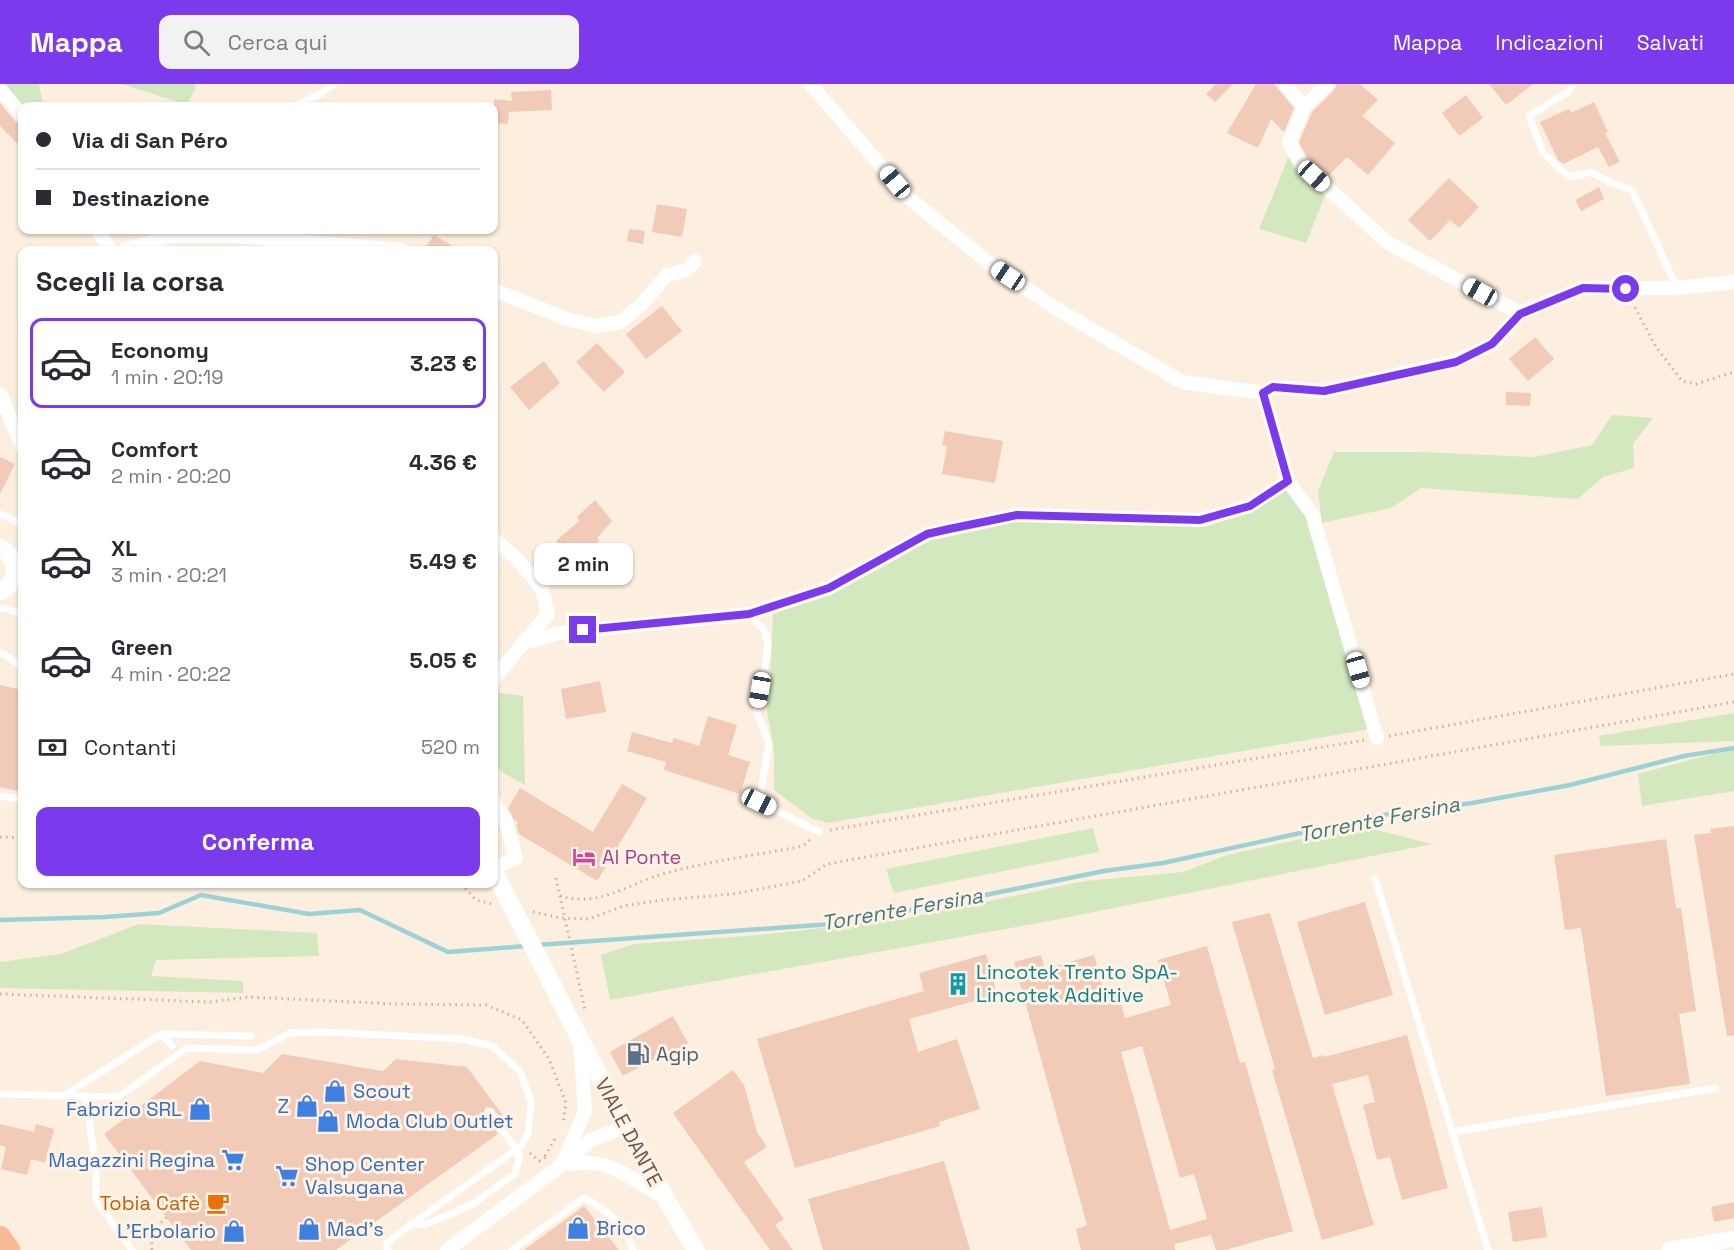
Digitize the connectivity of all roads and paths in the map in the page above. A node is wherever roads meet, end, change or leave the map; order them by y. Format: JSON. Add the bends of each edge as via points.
{"nodes":[{"id":1,"x":334,"y":84,"type":"edge"},
{"id":2,"x":810,"y":84,"type":"edge"},
{"id":3,"x":1285,"y":84,"type":"edge"},
{"id":4,"x":1328,"y":84,"type":"edge"},
{"id":5,"x":1573,"y":84,"type":"edge"},
{"id":6,"x":0,"y":89,"type":"edge"},
{"id":7,"x":303,"y":102,"type":"edge"},
{"id":8,"x":1304,"y":107,"type":"junction"},
{"id":9,"x":18,"y":110,"type":"edge"},
{"id":10,"x":261,"y":234,"type":"edge"},
{"id":11,"x":137,"y":246,"type":"edge"},
{"id":12,"x":367,"y":246,"type":"edge"},
{"id":13,"x":695,"y":261,"type":"dead end"},
{"id":14,"x":1734,"y":282,"type":"edge"},
{"id":15,"x":1677,"y":288,"type":"junction"},
{"id":16,"x":1626,"y":289,"type":"junction"},
{"id":17,"x":498,"y":292,"type":"edge"},
{"id":18,"x":1520,"y":314,"type":"junction"},
{"id":19,"x":1734,"y":372,"type":"edge"},
{"id":20,"x":1263,"y":393,"type":"junction"},
{"id":21,"x":0,"y":394,"type":"edge"},
{"id":22,"x":18,"y":437,"type":"edge"},
{"id":23,"x":1288,"y":481,"type":"junction"},
{"id":24,"x":0,"y":514,"type":"edge"},
{"id":25,"x":18,"y":522,"type":"edge"},
{"id":26,"x":498,"y":542,"type":"edge"},
{"id":27,"x":10,"y":554,"type":"edge"},
{"id":28,"x":6,"y":594,"type":"edge"},
{"id":29,"x":18,"y":609,"type":"edge"},
{"id":30,"x":749,"y":614,"type":"junction"},
{"id":31,"x":524,"y":643,"type":"junction"},
{"id":32,"x":0,"y":652,"type":"edge"},
{"id":33,"x":18,"y":663,"type":"edge"},
{"id":34,"x":498,"y":673,"type":"edge"},
{"id":35,"x":1734,"y":674,"type":"edge"},
{"id":36,"x":1734,"y":702,"type":"edge"},
{"id":37,"x":1377,"y":738,"type":"junction"},
{"id":38,"x":0,"y":796,"type":"edge"},
{"id":39,"x":18,"y":798,"type":"edge"},
{"id":40,"x":498,"y":808,"type":"edge"},
{"id":41,"x":819,"y":832,"type":"junction"},
{"id":42,"x":0,"y":837,"type":"edge"},
{"id":43,"x":18,"y":838,"type":"edge"},
{"id":44,"x":498,"y":872,"type":"edge"},
{"id":45,"x":556,"y":878,"type":"dead end"},
{"id":46,"x":1376,"y":878,"type":"dead end"},
{"id":47,"x":498,"y":880,"type":"edge"},
{"id":48,"x":465,"y":888,"type":"edge"},
{"id":49,"x":560,"y":896,"type":"junction"},
{"id":50,"x":497,"y":905,"type":"dead end"},
{"id":51,"x":529,"y":911,"type":"dead end"},
{"id":52,"x":585,"y":1005,"type":"dead end"},
{"id":53,"x":161,"y":1034,"type":"junction"},
{"id":54,"x":579,"y":1035,"type":"junction"},
{"id":55,"x":251,"y":1036,"type":"dead end"},
{"id":56,"x":172,"y":1046,"type":"dead end"},
{"id":57,"x":1716,"y":1088,"type":"dead end"},
{"id":58,"x":0,"y":1094,"type":"edge"},
{"id":59,"x":63,"y":1096,"type":"junction"},
{"id":60,"x":86,"y":1097,"type":"junction"},
{"id":61,"x":489,"y":1112,"type":"dead end"},
{"id":62,"x":625,"y":1127,"type":"junction"},
{"id":63,"x":1452,"y":1132,"type":"junction"},
{"id":64,"x":527,"y":1151,"type":"dead end"},
{"id":65,"x":556,"y":1163,"type":"junction"},
{"id":66,"x":664,"y":1197,"type":"junction"},
{"id":67,"x":167,"y":1217,"type":"dead end"},
{"id":68,"x":410,"y":1224,"type":"junction"},
{"id":69,"x":0,"y":1236,"type":"edge"},
{"id":70,"x":1734,"y":1239,"type":"edge"},
{"id":71,"x":1701,"y":1247,"type":"edge"},
{"id":72,"x":10,"y":1250,"type":"edge"},
{"id":73,"x":132,"y":1250,"type":"edge"},
{"id":74,"x":152,"y":1250,"type":"edge"},
{"id":75,"x":388,"y":1250,"type":"edge"},
{"id":76,"x":447,"y":1250,"type":"edge"},
{"id":77,"x":512,"y":1250,"type":"edge"},
{"id":78,"x":633,"y":1250,"type":"edge"},
{"id":79,"x":696,"y":1250,"type":"edge"},
{"id":80,"x":1488,"y":1250,"type":"edge"},
{"id":81,"x":1669,"y":1250,"type":"edge"}],
"edges":[{"from":1,"to":7,"type":"lane"},
{"from":2,"to":20,"type":"street","via":[[909,198],[1000,271],[1182,382]]},
{"from":3,"to":8,"type":"street"},
{"from":4,"to":8,"type":"street"},
{"from":5,"to":15,"type":"lane","via":[[1568,92],[1529,116],[1542,153],[1569,177],[1591,172],[1632,190]]},
{"from":6,"to":9,"type":"street"},
{"from":8,"to":18,"type":"street","via":[[1289,142],[1300,163],[1388,243]]},
{"from":10,"to":11,"type":"street","via":[[171,236]]},
{"from":10,"to":12,"type":"street"},
{"from":13,"to":17,"type":"street","via":[[687,270],[668,275],[620,322],[596,326],[567,319]]},
{"from":14,"to":15,"type":"street"},
{"from":15,"to":16,"type":"street"},
{"from":16,"to":18,"type":"street","via":[[1583,288]]},
{"from":16,"to":19,"type":"path","via":[[1656,347],[1682,381],[1696,384]]},
{"from":18,"to":20,"type":"street","via":[[1492,344],[1456,362],[1324,391],[1273,387]]},
{"from":20,"to":23,"type":"street"},
{"from":21,"to":22,"type":"street"},
{"from":23,"to":30,"type":"street","via":[[1250,506],[1200,520],[1017,515],[927,534],[829,588]]},
{"from":23,"to":37,"type":"street","via":[[1312,514]]},
{"from":24,"to":25,"type":"lane"},
{"from":26,"to":31,"type":"street","via":[[542,589],[548,614]]},
{"from":27,"to":28,"type":"main road","via":[[15,573]]},
{"from":28,"to":29,"type":"lane"},
{"from":30,"to":31,"type":"street","via":[[560,633]]},
{"from":30,"to":41,"type":"lane","via":[[765,632],[768,647],[756,712],[769,744],[759,802]]},
{"from":31,"to":34,"type":"street"},
{"from":32,"to":33,"type":"lane"},
{"from":35,"to":37,"type":"path"},
{"from":36,"to":51,"type":"path","via":[[827,864],[802,881],[733,894],[623,906],[589,919]]},
{"from":37,"to":41,"type":"path"},
{"from":38,"to":39,"type":"lane"},
{"from":40,"to":44,"type":"street","via":[[516,858]]},
{"from":41,"to":49,"type":"path","via":[[803,846],[666,873],[606,897],[575,901]]},
{"from":42,"to":43,"type":"path"},
{"from":45,"to":49,"type":"path"},
{"from":46,"to":63,"type":"lane"},
{"from":47,"to":54,"type":"main road","name":"VIALE DANTE"},
{"from":48,"to":50,"type":"path","via":[[476,900]]},
{"from":49,"to":52,"type":"path"},
{"from":53,"to":55,"type":"lane"},
{"from":53,"to":56,"type":"lane"},
{"from":53,"to":59,"type":"lane"},
{"from":54,"to":62,"type":"main road","name":"VIALE DANTE"},
{"from":54,"to":65,"type":"street","via":[[585,1111]]},
{"from":57,"to":63,"type":"lane"},
{"from":58,"to":59,"type":"lane"},
{"from":59,"to":60,"type":"lane"},
{"from":60,"to":68,"type":"lane","via":[[118,1097],[187,1048],[257,1050],[290,1033],[462,1039],[492,1046],[520,1071],[531,1102],[528,1134],[521,1146]]},
{"from":60,"to":73,"type":"lane","via":[[96,1200]]},
{"from":61,"to":68,"type":"lane","via":[[516,1149],[519,1158],[515,1174],[474,1203],[424,1225]]},
{"from":62,"to":65,"type":"street","via":[[591,1140]]},
{"from":62,"to":66,"type":"main road","name":"VIALE DANTE"},
{"from":63,"to":80,"type":"lane"},
{"from":64,"to":65,"type":"path","via":[[539,1161],[545,1156]]},
{"from":65,"to":66,"type":"street","via":[[616,1168]]},
{"from":65,"to":76,"type":"street"},
{"from":66,"to":79,"type":"main road","name":"VIALE DANTE"},
{"from":67,"to":74,"type":"path","via":[[158,1225]]},
{"from":68,"to":75,"type":"lane","via":[[387,1244]]},
{"from":69,"to":72,"type":"highway"},
{"from":70,"to":71,"type":"street"},
{"from":71,"to":81,"type":"street"},
{"from":77,"to":78,"type":"lane","via":[[584,1198],[599,1205],[630,1239]]}]}
